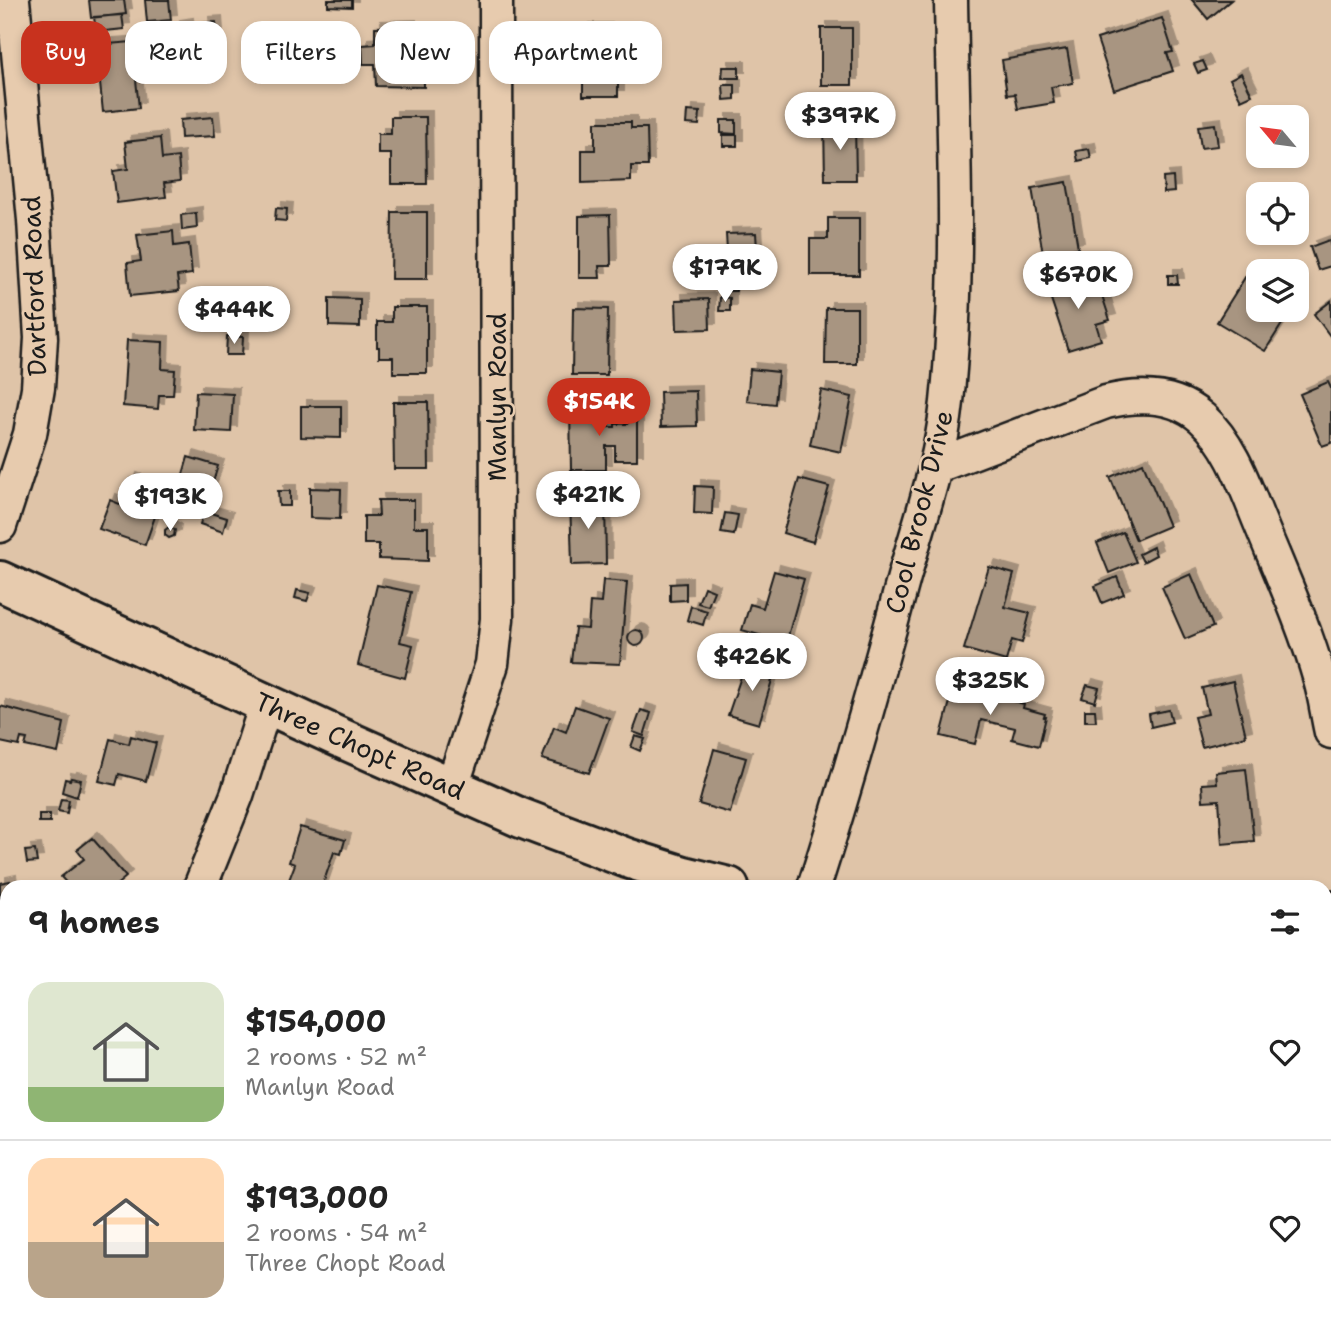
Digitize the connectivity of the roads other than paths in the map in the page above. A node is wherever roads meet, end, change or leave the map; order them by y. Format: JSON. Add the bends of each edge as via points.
{"nodes":[{"id":1,"x":13,"y":0,"type":"edge"},
{"id":2,"x":496,"y":0,"type":"edge"},
{"id":3,"x":951,"y":0,"type":"edge"},
{"id":4,"x":935,"y":467,"type":"junction"},
{"id":5,"x":0,"y":526,"type":"edge"},
{"id":6,"x":0,"y":581,"type":"edge"},
{"id":7,"x":266,"y":704,"type":"junction"},
{"id":8,"x":1331,"y":733,"type":"edge"},
{"id":9,"x":452,"y":787,"type":"junction"},
{"id":10,"x":203,"y":880,"type":"edge"},
{"id":11,"x":700,"y":880,"type":"edge"},
{"id":12,"x":816,"y":880,"type":"edge"}],
"edges":[{"from":1,"to":5,"type":"street","name":"Dartford Road","via":[[41,338],[30,435]]},
{"from":2,"to":9,"type":"street","name":"Manlyn Road","via":[[496,619],[492,664]]},
{"from":3,"to":4,"type":"street","name":"Cool Brook Drive","via":[[952,326],[947,405]]},
{"from":4,"to":8,"type":"street","via":[[1128,397],[1163,398],[1195,413],[1217,435],[1243,481],[1320,680]]},
{"from":4,"to":12,"type":"street","name":"Cool Brook Drive"},
{"from":6,"to":7,"type":"main road","name":"Three Chopt Road"},
{"from":7,"to":9,"type":"main road","name":"Three Chopt Road"},
{"from":7,"to":10,"type":"street"},
{"from":9,"to":11,"type":"main road","name":"Three Chopt Road","via":[[627,858]]}]}
